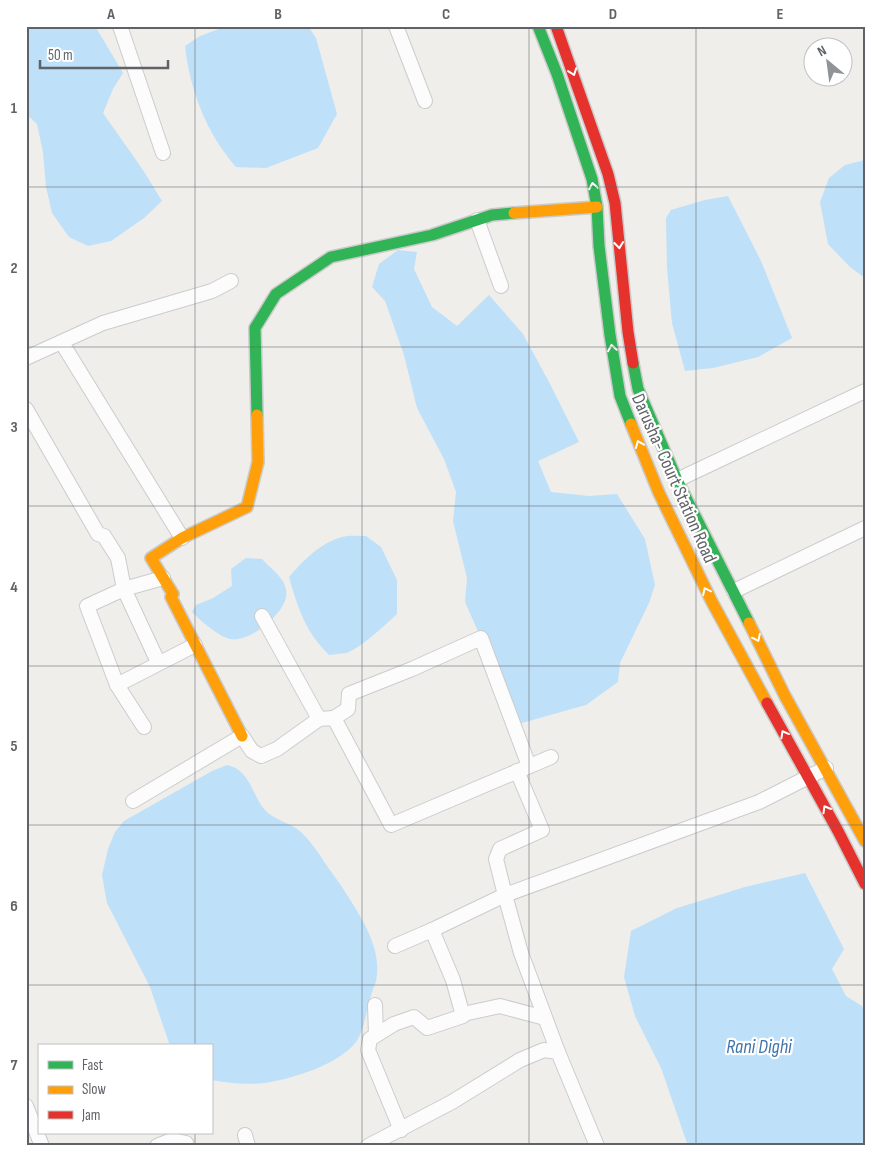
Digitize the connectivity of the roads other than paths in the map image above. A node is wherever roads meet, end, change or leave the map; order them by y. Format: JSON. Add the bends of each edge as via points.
{"nodes":[{"id":1,"x":120,"y":26,"type":"edge"},
{"id":2,"x":396,"y":26,"type":"edge"},
{"id":3,"x":538,"y":26,"type":"edge"},
{"id":4,"x":556,"y":26,"type":"edge"},
{"id":5,"x":425,"y":101,"type":"dead end"},
{"id":6,"x":163,"y":153,"type":"dead end"},
{"id":7,"x":597,"y":207,"type":"junction"},
{"id":8,"x":477,"y":220,"type":"junction"},
{"id":9,"x":231,"y":281,"type":"dead end"},
{"id":10,"x":501,"y":286,"type":"dead end"},
{"id":11,"x":62,"y":343,"type":"junction"},
{"id":12,"x":26,"y":358,"type":"edge"},
{"id":13,"x":865,"y":391,"type":"edge"},
{"id":14,"x":26,"y":409,"type":"edge"},
{"id":15,"x":677,"y":480,"type":"junction"},
{"id":16,"x":865,"y":528,"type":"edge"},
{"id":17,"x":182,"y":538,"type":"junction"},
{"id":18,"x":163,"y":578,"type":"junction"},
{"id":19,"x":124,"y":589,"type":"junction"},
{"id":20,"x":734,"y":591,"type":"junction"},
{"id":21,"x":262,"y":616,"type":"dead end"},
{"id":22,"x":195,"y":645,"type":"junction"},
{"id":23,"x":158,"y":662,"type":"junction"},
{"id":24,"x":117,"y":685,"type":"junction"},
{"id":25,"x":334,"y":718,"type":"junction"},
{"id":26,"x":319,"y":719,"type":"junction"},
{"id":27,"x":144,"y":727,"type":"dead end"},
{"id":28,"x":242,"y":736,"type":"junction"},
{"id":29,"x":551,"y":757,"type":"dead end"},
{"id":30,"x":826,"y":768,"type":"junction"},
{"id":31,"x":523,"y":769,"type":"junction"},
{"id":32,"x":807,"y":777,"type":"junction"},
{"id":33,"x":133,"y":801,"type":"dead end"},
{"id":34,"x":860,"y":819,"type":"edge"},
{"id":35,"x":838,"y":831,"type":"junction"},
{"id":36,"x":865,"y":841,"type":"edge"},
{"id":37,"x":865,"y":884,"type":"edge"},
{"id":38,"x":505,"y":895,"type":"junction"},
{"id":39,"x":432,"y":930,"type":"junction"},
{"id":40,"x":395,"y":946,"type":"dead end"},
{"id":41,"x":375,"y":1004,"type":"dead end"},
{"id":42,"x":463,"y":1014,"type":"junction"},
{"id":43,"x":545,"y":1018,"type":"junction"},
{"id":44,"x":376,"y":1035,"type":"junction"},
{"id":45,"x":558,"y":1052,"type":"junction"},
{"id":46,"x":26,"y":1106,"type":"edge"},
{"id":47,"x":401,"y":1130,"type":"junction"},
{"id":48,"x":42,"y":1146,"type":"edge"},
{"id":49,"x":157,"y":1146,"type":"edge"},
{"id":50,"x":188,"y":1146,"type":"edge"},
{"id":51,"x":368,"y":1146,"type":"edge"},
{"id":52,"x":597,"y":1146,"type":"edge"}],
"edges":[{"from":1,"to":6,"type":"street"},
{"from":2,"to":5,"type":"street"},
{"from":7,"to":3,"type":"street","name":"Darusha- Court Station Road","one_way":true,"via":[[592,179]]},
{"from":4,"to":15,"type":"street","name":"Darusha- Court Station Road","one_way":true,"via":[[608,174],[615,203],[628,332],[638,390]]},
{"from":7,"to":8,"type":"street","via":[[492,215]]},
{"from":32,"to":7,"type":"street","name":"Darusha- Court Station Road","one_way":true,"via":[[712,602],[659,493],[620,396],[601,266]]},
{"from":8,"to":10,"type":"street"},
{"from":8,"to":17,"type":"street","via":[[432,235],[331,257],[276,294],[255,328],[258,462],[247,507]]},
{"from":9,"to":11,"type":"street","via":[[212,291],[103,323]]},
{"from":11,"to":12,"type":"street"},
{"from":11,"to":17,"type":"street"},
{"from":13,"to":15,"type":"street"},
{"from":14,"to":19,"type":"street","via":[[98,534],[104,536],[118,558]]},
{"from":15,"to":20,"type":"street","name":"Darusha- Court Station Road"},
{"from":16,"to":20,"type":"street"},
{"from":17,"to":18,"type":"street","via":[[151,558]]},
{"from":18,"to":19,"type":"street"},
{"from":18,"to":22,"type":"street"},
{"from":19,"to":23,"type":"street"},
{"from":19,"to":24,"type":"street","via":[[88,606]]},
{"from":20,"to":30,"type":"street","name":"Darusha- Court Station Road","one_way":true},
{"from":21,"to":26,"type":"street"},
{"from":22,"to":23,"type":"street"},
{"from":22,"to":28,"type":"street"},
{"from":23,"to":24,"type":"street"},
{"from":24,"to":27,"type":"street"},
{"from":25,"to":26,"type":"street"},
{"from":25,"to":31,"type":"street","via":[[391,826]]},
{"from":25,"to":31,"type":"street","via":[[348,709],[349,694],[481,638]]},
{"from":26,"to":28,"type":"street","via":[[261,756],[252,751]]},
{"from":28,"to":33,"type":"street"},
{"from":29,"to":31,"type":"street"},
{"from":30,"to":32,"type":"street"},
{"from":30,"to":34,"type":"street","name":"Darusha- Court Station Road"},
{"from":31,"to":38,"type":"street","via":[[542,830],[500,849],[496,859]]},
{"from":35,"to":32,"type":"street","name":"Darusha- Court Station Road","one_way":true},
{"from":32,"to":38,"type":"street","via":[[759,802]]},
{"from":34,"to":35,"type":"street"},
{"from":34,"to":36,"type":"street","name":"Darusha- Court Station Road"},
{"from":35,"to":37,"type":"street","name":"Darusha- Court Station Road"},
{"from":38,"to":39,"type":"street"},
{"from":38,"to":43,"type":"street"},
{"from":39,"to":40,"type":"street"},
{"from":39,"to":42,"type":"street"},
{"from":41,"to":44,"type":"street"},
{"from":42,"to":43,"type":"street","via":[[500,1006]]},
{"from":42,"to":44,"type":"street","via":[[427,1028],[414,1017]]},
{"from":43,"to":45,"type":"street"},
{"from":44,"to":47,"type":"street","via":[[370,1039],[368,1050]]},
{"from":45,"to":47,"type":"street","via":[[544,1050],[520,1060]]},
{"from":45,"to":52,"type":"street"},
{"from":46,"to":48,"type":"street"},
{"from":47,"to":51,"type":"street"},
{"from":49,"to":50,"type":"street","via":[[172,1140]]}]}
